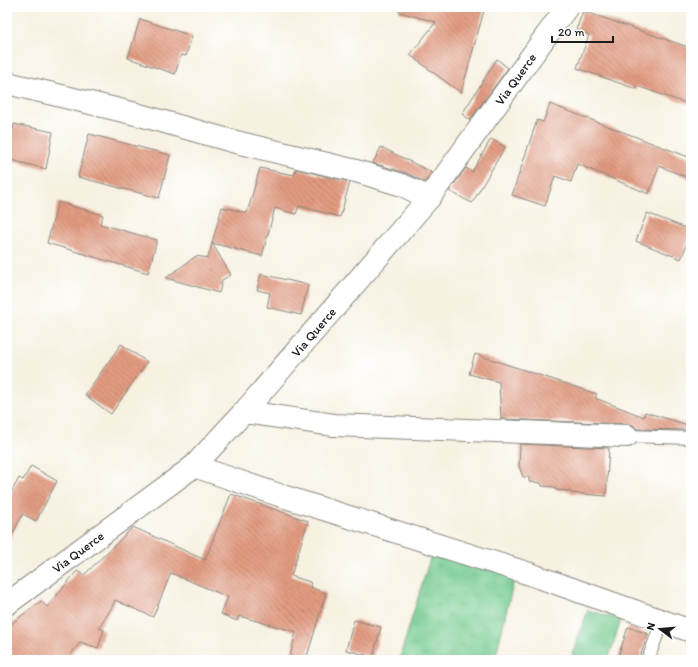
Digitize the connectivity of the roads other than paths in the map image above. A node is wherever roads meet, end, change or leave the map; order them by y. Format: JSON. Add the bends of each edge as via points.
{"nodes":[{"id":1,"x":567,"y":7,"type":"edge"},
{"id":2,"x":7,"y":83,"type":"edge"},
{"id":3,"x":429,"y":198,"type":"junction"},
{"id":4,"x":244,"y":412,"type":"junction"},
{"id":5,"x":627,"y":436,"type":"joint"},
{"id":6,"x":691,"y":438,"type":"edge"},
{"id":7,"x":194,"y":466,"type":"junction"},
{"id":8,"x":7,"y":604,"type":"edge"},
{"id":9,"x":662,"y":621,"type":"junction"},
{"id":10,"x":691,"y":631,"type":"edge"},
{"id":11,"x":648,"y":660,"type":"edge"}],
"edges":[{"from":1,"to":3,"type":"street","name":"Via Querce"},
{"from":2,"to":3,"type":"street","via":[[136,114],[232,142],[356,171],[402,185]]},
{"from":3,"to":4,"type":"street","name":"Via Querce"},
{"from":4,"to":5,"type":"street","via":[[334,425]]},
{"from":4,"to":7,"type":"street","name":"Via Querce"},
{"from":5,"to":6,"type":"lane"},
{"from":7,"to":8,"type":"street","name":"Via Querce"},
{"from":7,"to":9,"type":"street","via":[[530,574]]},
{"from":9,"to":10,"type":"street"},
{"from":9,"to":11,"type":"lane"}]}
